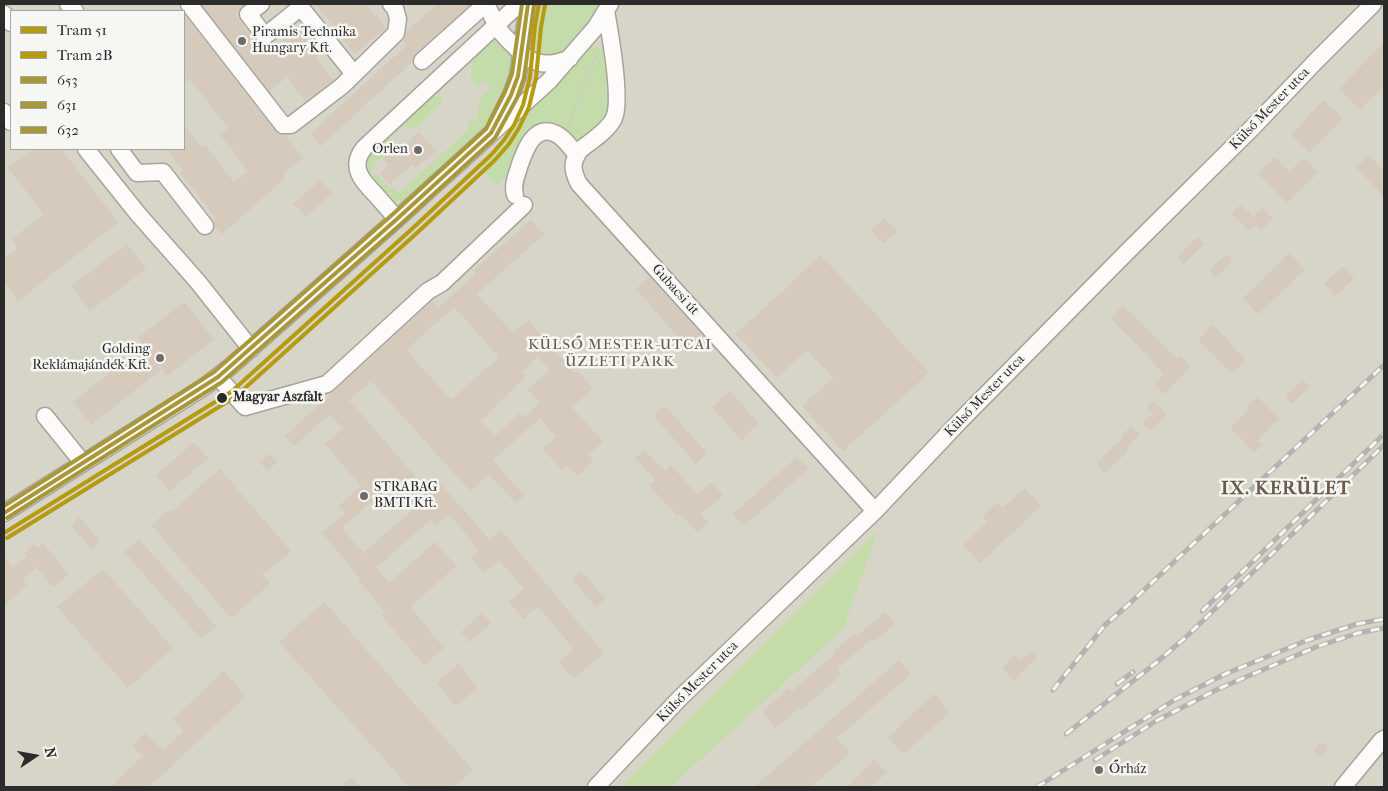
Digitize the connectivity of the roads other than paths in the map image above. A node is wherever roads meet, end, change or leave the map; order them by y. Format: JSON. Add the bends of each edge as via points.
{"nodes":[{"id":1,"x":189,"y":4,"type":"edge"},
{"id":2,"x":261,"y":4,"type":"edge"},
{"id":3,"x":391,"y":4,"type":"edge"},
{"id":4,"x":487,"y":4,"type":"edge"},
{"id":5,"x":519,"y":4,"type":"edge"},
{"id":6,"x":528,"y":4,"type":"edge"},
{"id":7,"x":1373,"y":4,"type":"edge"},
{"id":8,"x":300,"y":6,"type":"edge"},
{"id":9,"x":608,"y":7,"type":"edge"},
{"id":10,"x":496,"y":25,"type":"junction"},
{"id":11,"x":599,"y":43,"type":"junction"},
{"id":12,"x":522,"y":54,"type":"junction"},
{"id":13,"x":570,"y":58,"type":"junction"},
{"id":14,"x":422,"y":61,"type":"dead end"},
{"id":15,"x":354,"y":74,"type":"junction"},
{"id":16,"x":491,"y":133,"type":"junction"},
{"id":17,"x":572,"y":149,"type":"junction"},
{"id":18,"x":87,"y":150,"type":"edge"},
{"id":19,"x":120,"y":150,"type":"edge"},
{"id":20,"x":397,"y":219,"type":"junction"},
{"id":21,"x":205,"y":226,"type":"dead end"},
{"id":22,"x":251,"y":349,"type":"junction"},
{"id":23,"x":218,"y":377,"type":"junction"},
{"id":24,"x":45,"y":416,"type":"dead end"},
{"id":25,"x":83,"y":463,"type":"junction"},
{"id":26,"x":875,"y":511,"type":"junction"},
{"id":27,"x":4,"y":513,"type":"edge"},
{"id":28,"x":1384,"y":739,"type":"edge"},
{"id":29,"x":596,"y":787,"type":"edge"},
{"id":30,"x":1343,"y":787,"type":"edge"}],
"edges":[{"from":1,"to":15,"type":"street","via":[[283,125],[291,124]]},
{"from":2,"to":8,"type":"street","via":[[248,14],[265,36]]},
{"from":3,"to":15,"type":"street","via":[[398,20],[396,33]]},
{"from":4,"to":10,"type":"street"},
{"from":4,"to":14,"type":"street"},
{"from":5,"to":10,"type":"street"},
{"from":6,"to":12,"type":"street"},
{"from":7,"to":26,"type":"street","name":"Külső Mester utca"},
{"from":8,"to":15,"type":"street"},
{"from":9,"to":11,"type":"street"},
{"from":9,"to":11,"type":"street","via":[[596,27]]},
{"from":10,"to":12,"type":"street"},
{"from":10,"to":20,"type":"street","via":[[359,154],[357,163],[363,181]]},
{"from":11,"to":13,"type":"street"},
{"from":11,"to":17,"type":"street","via":[[617,100],[616,110],[608,127],[580,150]]},
{"from":12,"to":13,"type":"street","via":[[532,62],[544,64]]},
{"from":12,"to":16,"type":"street","via":[[512,95]]},
{"from":13,"to":16,"type":"street"},
{"from":16,"to":20,"type":"street"},
{"from":17,"to":23,"type":"street","via":[[553,132],[546,131],[534,137],[524,152],[513,185],[520,200],[442,283],[428,291],[328,384],[244,407]]},
{"from":17,"to":26,"type":"street","name":"Gubacsi út","via":[[573,168],[579,184]]},
{"from":18,"to":22,"type":"street"},
{"from":19,"to":21,"type":"street","via":[[137,173],[164,172]]},
{"from":20,"to":22,"type":"street"},
{"from":22,"to":23,"type":"street"},
{"from":23,"to":25,"type":"street"},
{"from":24,"to":25,"type":"street"},
{"from":25,"to":27,"type":"street"},
{"from":26,"to":29,"type":"street","name":"Külső Mester utca","via":[[680,698]]},
{"from":28,"to":30,"type":"street"}]}
